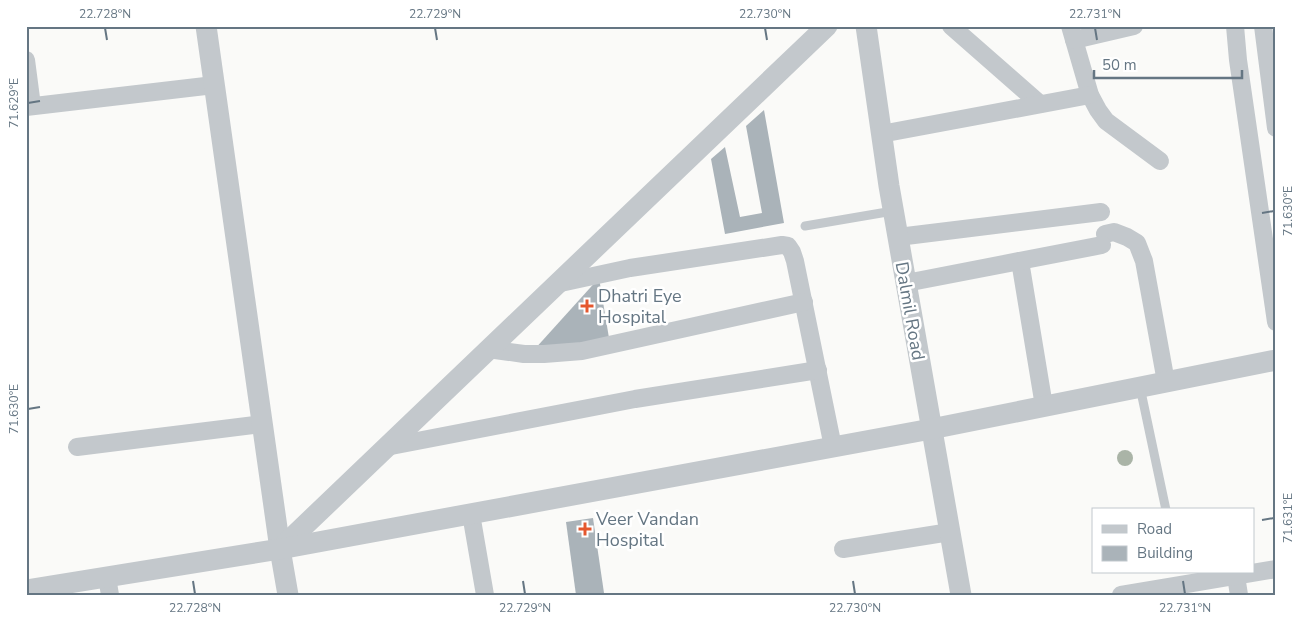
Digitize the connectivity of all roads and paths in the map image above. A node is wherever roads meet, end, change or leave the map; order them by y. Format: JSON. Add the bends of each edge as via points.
{"nodes":[{"id":1,"x":206,"y":26,"type":"edge"},
{"id":2,"x":827,"y":26,"type":"edge"},
{"id":3,"x":866,"y":26,"type":"edge"},
{"id":4,"x":951,"y":26,"type":"edge"},
{"id":5,"x":1134,"y":26,"type":"edge"},
{"id":6,"x":1235,"y":26,"type":"edge"},
{"id":7,"x":1262,"y":26,"type":"edge"},
{"id":8,"x":1072,"y":33,"type":"edge"},
{"id":9,"x":26,"y":60,"type":"edge"},
{"id":10,"x":1272,"y":62,"type":"edge"},
{"id":11,"x":214,"y":85,"type":"junction"},
{"id":12,"x":1090,"y":95,"type":"junction"},
{"id":13,"x":1040,"y":104,"type":"junction"},
{"id":14,"x":29,"y":107,"type":"edge"},
{"id":15,"x":1276,"y":128,"type":"edge"},
{"id":16,"x":881,"y":134,"type":"junction"},
{"id":17,"x":1160,"y":161,"type":"dead end"},
{"id":18,"x":893,"y":211,"type":"junction"},
{"id":19,"x":1101,"y":212,"type":"dead end"},
{"id":20,"x":805,"y":226,"type":"dead end"},
{"id":21,"x":898,"y":238,"type":"junction"},
{"id":22,"x":1020,"y":261,"type":"junction"},
{"id":23,"x":906,"y":283,"type":"junction"},
{"id":24,"x":556,"y":284,"type":"junction"},
{"id":25,"x":804,"y":302,"type":"junction"},
{"id":26,"x":1276,"y":322,"type":"edge"},
{"id":27,"x":488,"y":349,"type":"junction"},
{"id":28,"x":1276,"y":360,"type":"edge"},
{"id":29,"x":818,"y":370,"type":"junction"},
{"id":30,"x":1166,"y":382,"type":"junction"},
{"id":31,"x":1140,"y":387,"type":"junction"},
{"id":32,"x":1044,"y":406,"type":"junction"},
{"id":33,"x":262,"y":424,"type":"junction"},
{"id":34,"x":931,"y":429,"type":"junction"},
{"id":35,"x":77,"y":447,"type":"dead end"},
{"id":36,"x":386,"y":447,"type":"junction"},
{"id":37,"x":834,"y":447,"type":"junction"},
{"id":38,"x":1166,"y":508,"type":"edge"},
{"id":39,"x":471,"y":514,"type":"junction"},
{"id":40,"x":950,"y":532,"type":"junction"},
{"id":41,"x":280,"y":549,"type":"junction"},
{"id":42,"x":843,"y":549,"type":"dead end"},
{"id":43,"x":1276,"y":569,"type":"edge"},
{"id":44,"x":1254,"y":573,"type":"edge"},
{"id":45,"x":1247,"y":574,"type":"edge"},
{"id":46,"x":1236,"y":576,"type":"junction"},
{"id":47,"x":108,"y":586,"type":"edge"},
{"id":48,"x":26,"y":590,"type":"edge"},
{"id":49,"x":288,"y":595,"type":"edge"},
{"id":50,"x":485,"y":595,"type":"edge"},
{"id":51,"x":961,"y":595,"type":"edge"},
{"id":52,"x":1121,"y":595,"type":"edge"},
{"id":53,"x":1239,"y":595,"type":"edge"}],
"edges":[{"from":1,"to":11,"type":"street"},
{"from":2,"to":24,"type":"street"},
{"from":3,"to":16,"type":"street","name":"Dalmil Road"},
{"from":4,"to":13,"type":"street"},
{"from":5,"to":8,"type":"street"},
{"from":6,"to":26,"type":"street"},
{"from":7,"to":10,"type":"street"},
{"from":8,"to":12,"type":"street"},
{"from":9,"to":14,"type":"street"},
{"from":10,"to":15,"type":"street"},
{"from":11,"to":14,"type":"street"},
{"from":11,"to":33,"type":"street"},
{"from":12,"to":13,"type":"street"},
{"from":12,"to":17,"type":"street","via":[[1106,121]]},
{"from":13,"to":16,"type":"street"},
{"from":16,"to":18,"type":"street","name":"Dalmil Road"},
{"from":18,"to":20,"type":"lane"},
{"from":18,"to":21,"type":"street","name":"Dalmil Road"},
{"from":19,"to":21,"type":"street"},
{"from":21,"to":23,"type":"street","name":"Dalmil Road"},
{"from":22,"to":23,"type":"street"},
{"from":22,"to":30,"type":"street","via":[[1103,239],[1114,232],[1137,243],[1144,261]]},
{"from":22,"to":32,"type":"street"},
{"from":23,"to":34,"type":"street","name":"Dalmil Road"},
{"from":24,"to":25,"type":"street","via":[[630,268],[782,245],[788,246],[796,261]]},
{"from":24,"to":27,"type":"street"},
{"from":25,"to":27,"type":"street","via":[[582,351],[524,354]]},
{"from":25,"to":29,"type":"street"},
{"from":27,"to":36,"type":"street"},
{"from":28,"to":30,"type":"street"},
{"from":29,"to":36,"type":"street","via":[[634,399]]},
{"from":29,"to":37,"type":"street"},
{"from":30,"to":31,"type":"street"},
{"from":31,"to":32,"type":"street"},
{"from":31,"to":38,"type":"lane"},
{"from":32,"to":34,"type":"street"},
{"from":33,"to":35,"type":"street"},
{"from":33,"to":41,"type":"street"},
{"from":34,"to":37,"type":"street"},
{"from":34,"to":40,"type":"street","name":"Dalmil Road"},
{"from":36,"to":41,"type":"street"},
{"from":37,"to":39,"type":"street"},
{"from":39,"to":41,"type":"street"},
{"from":39,"to":50,"type":"street"},
{"from":40,"to":42,"type":"street"},
{"from":40,"to":51,"type":"street","name":"Dalmil Road"},
{"from":41,"to":47,"type":"street"},
{"from":41,"to":49,"type":"street"},
{"from":43,"to":44,"type":"street"},
{"from":45,"to":46,"type":"street"},
{"from":46,"to":52,"type":"street"},
{"from":46,"to":53,"type":"street"},
{"from":47,"to":48,"type":"street"}]}
